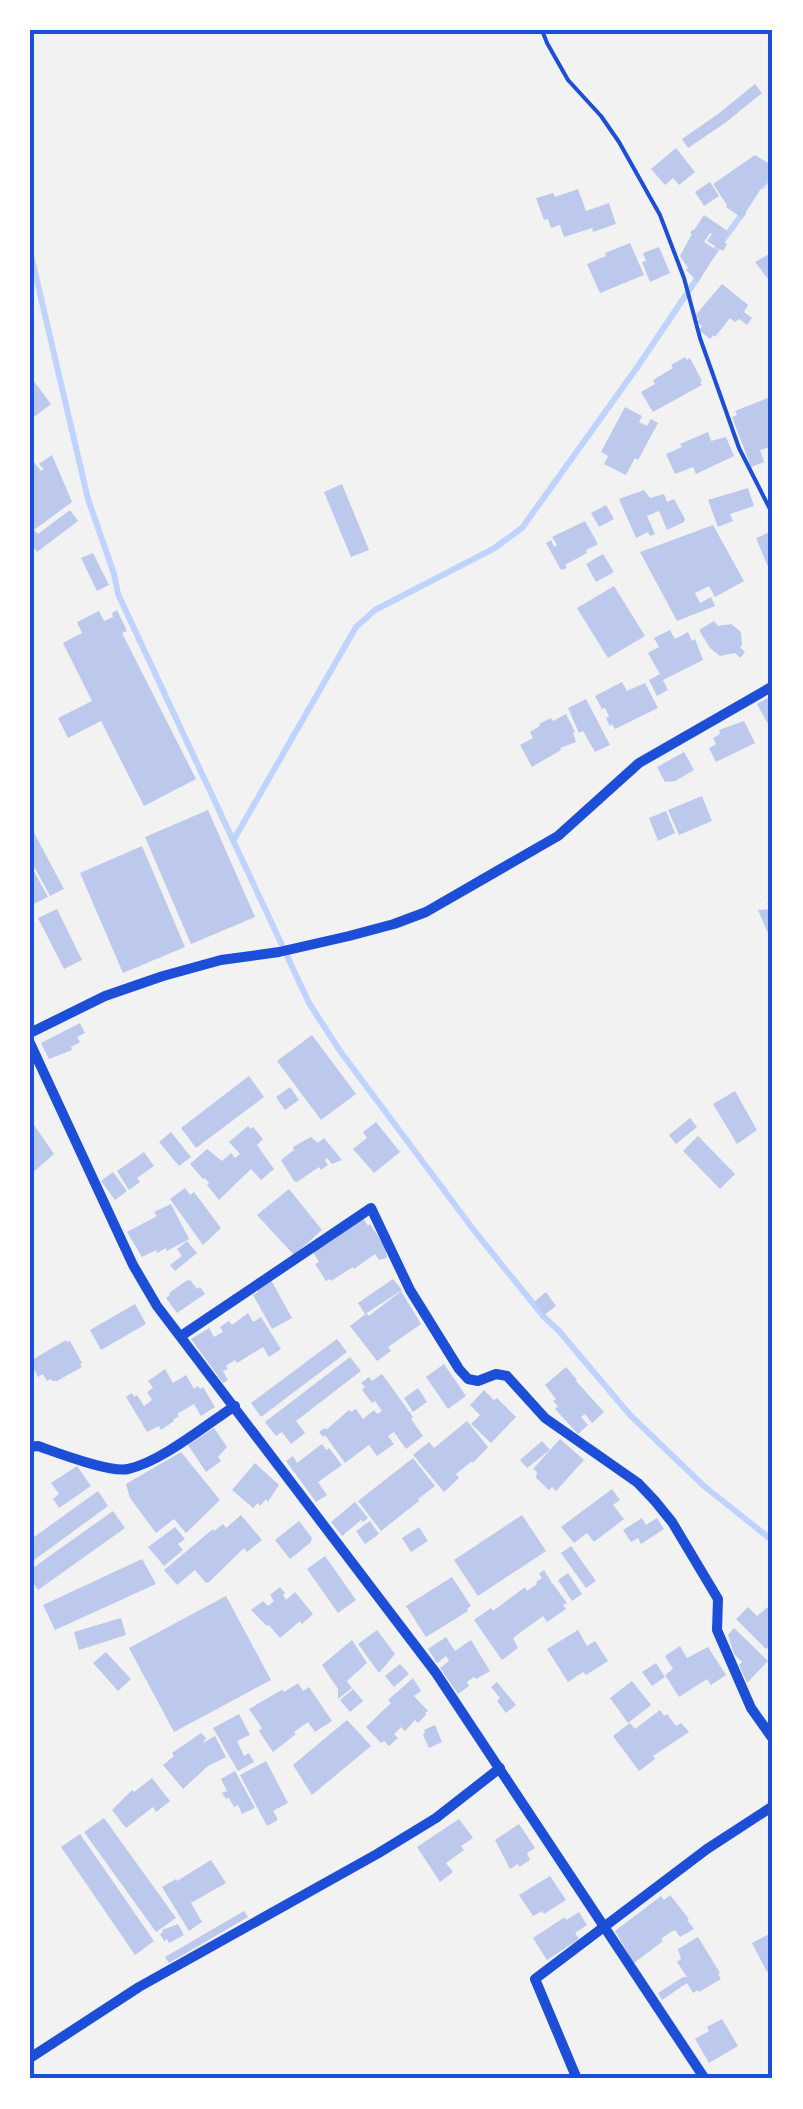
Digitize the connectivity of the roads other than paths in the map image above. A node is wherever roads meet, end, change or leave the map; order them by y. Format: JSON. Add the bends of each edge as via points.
{"nodes":[{"id":1,"x":773,"y":686,"type":"edge"},
{"id":2,"x":30,"y":1033,"type":"edge"},
{"id":3,"x":30,"y":1043,"type":"edge"},
{"id":4,"x":180,"y":1336,"type":"junction"},
{"id":5,"x":235,"y":1406,"type":"junction"},
{"id":6,"x":30,"y":1448,"type":"edge"},
{"id":7,"x":773,"y":1740,"type":"edge"},
{"id":8,"x":500,"y":1768,"type":"junction"},
{"id":9,"x":773,"y":1806,"type":"edge"},
{"id":10,"x":602,"y":1926,"type":"junction"},
{"id":11,"x":30,"y":2058,"type":"edge"},
{"id":12,"x":577,"y":2079,"type":"edge"},
{"id":13,"x":705,"y":2079,"type":"edge"}],
"edges":[{"from":1,"to":2,"type":"street","via":[[640,763],[558,836],[450,899],[394,924],[162,976]]},
{"from":3,"to":4,"type":"street","via":[[132,1264]]},
{"from":4,"to":5,"type":"street"},
{"from":4,"to":7,"type":"street","via":[[371,1208],[410,1290],[459,1369],[478,1381],[507,1376],[545,1418],[638,1482],[672,1522],[718,1598],[718,1630],[751,1708]]},
{"from":5,"to":6,"type":"street","via":[[126,1470]]},
{"from":5,"to":8,"type":"street"},
{"from":8,"to":10,"type":"street"},
{"from":8,"to":11,"type":"street","via":[[436,1818],[139,1987]]},
{"from":9,"to":10,"type":"street"},
{"from":10,"to":12,"type":"street","via":[[535,1979]]},
{"from":10,"to":13,"type":"street"}]}
